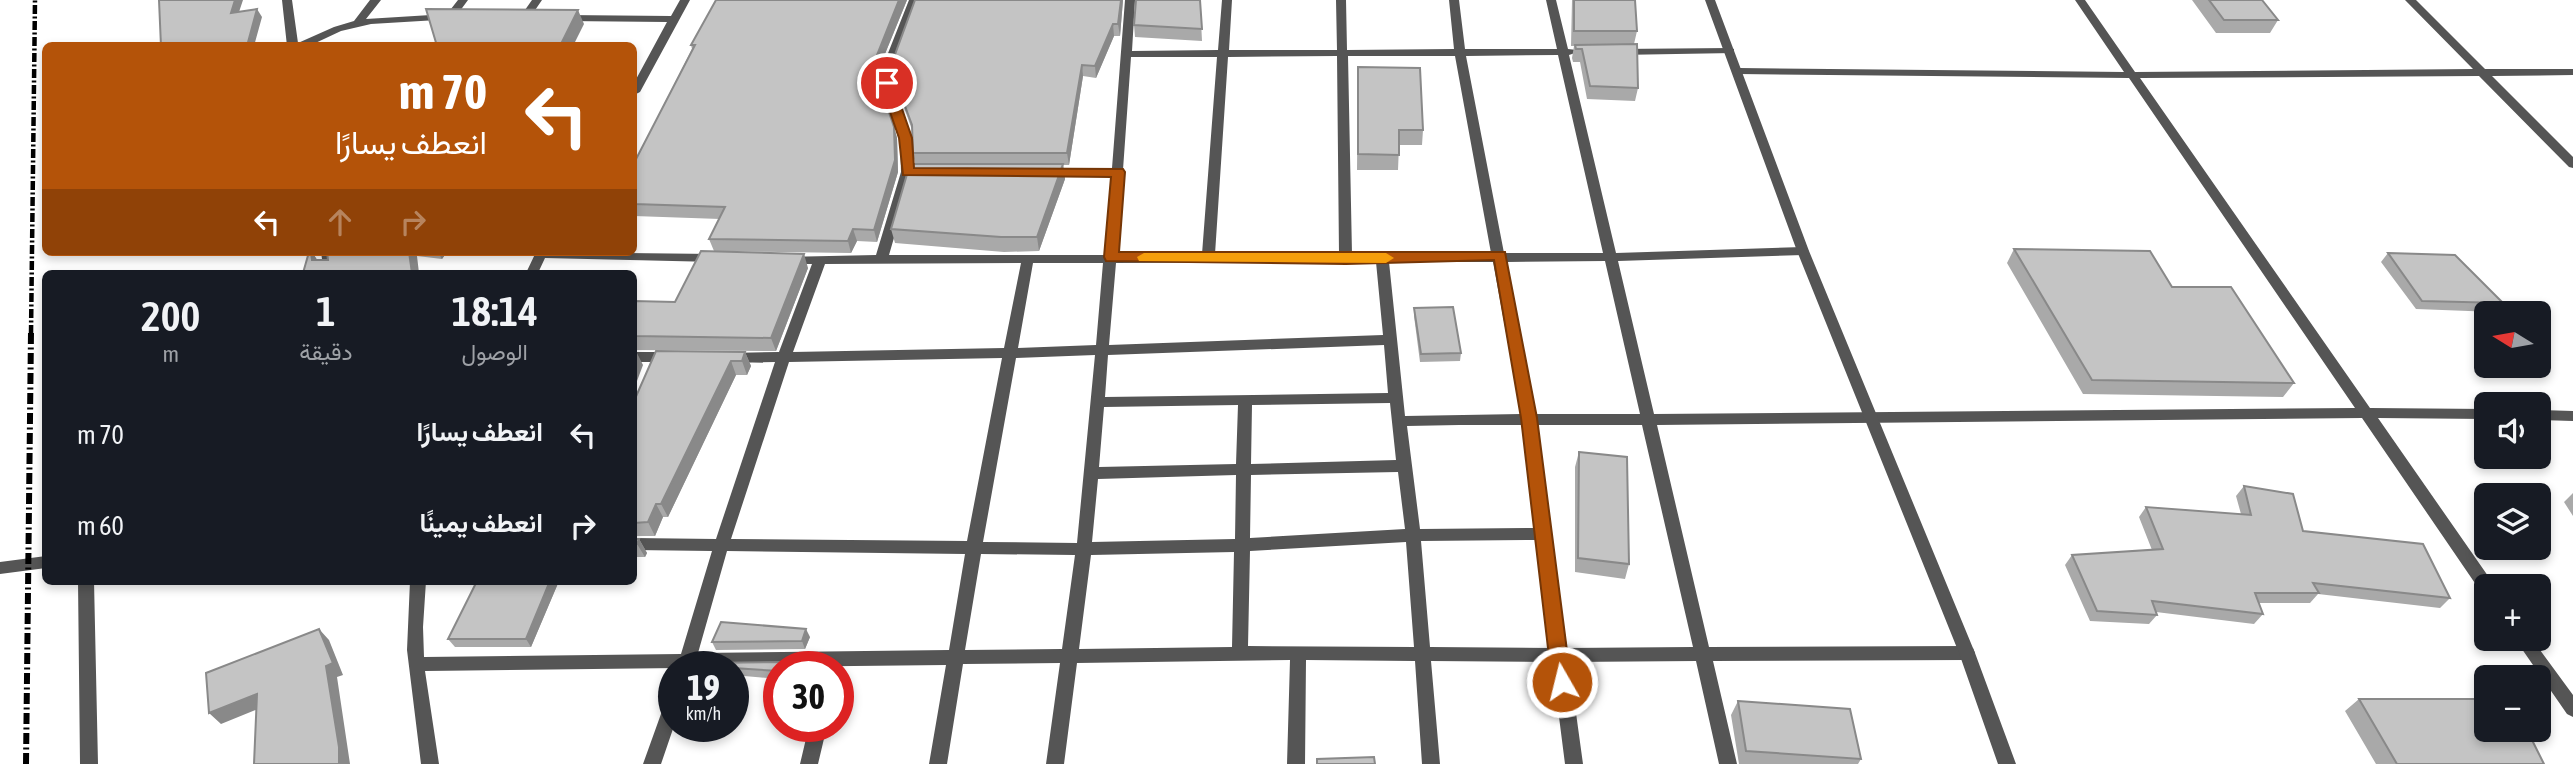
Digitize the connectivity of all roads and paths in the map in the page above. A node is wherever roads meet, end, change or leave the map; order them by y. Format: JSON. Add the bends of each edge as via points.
{"nodes":[{"id":1,"x":287,"y":0,"type":"edge"},
{"id":2,"x":376,"y":0,"type":"edge"},
{"id":3,"x":463,"y":0,"type":"edge"},
{"id":4,"x":537,"y":0,"type":"edge"},
{"id":5,"x":685,"y":0,"type":"edge"},
{"id":6,"x":914,"y":0,"type":"edge"},
{"id":7,"x":1130,"y":0,"type":"edge"},
{"id":8,"x":1227,"y":0,"type":"edge"},
{"id":9,"x":1341,"y":0,"type":"edge"},
{"id":10,"x":1454,"y":0,"type":"edge"},
{"id":11,"x":1551,"y":0,"type":"edge"},
{"id":12,"x":1710,"y":0,"type":"edge"},
{"id":13,"x":2080,"y":0,"type":"edge"},
{"id":14,"x":2410,"y":0,"type":"edge"},
{"id":15,"x":450,"y":17,"type":"junction"},
{"id":16,"x":463,"y":17,"type":"edge"},
{"id":17,"x":513,"y":17,"type":"edge"},
{"id":18,"x":525,"y":17,"type":"junction"},
{"id":19,"x":539,"y":18,"type":"edge"},
{"id":20,"x":552,"y":18,"type":"edge"},
{"id":21,"x":675,"y":19,"type":"junction"},
{"id":22,"x":359,"y":21,"type":"junction"},
{"id":23,"x":292,"y":42,"type":"edge"},
{"id":24,"x":307,"y":42,"type":"edge"},
{"id":25,"x":1731,"y":51,"type":"junction"},
{"id":26,"x":1566,"y":52,"type":"junction"},
{"id":27,"x":1579,"y":52,"type":"edge"},
{"id":28,"x":1607,"y":52,"type":"edge"},
{"id":29,"x":1460,"y":53,"type":"junction"},
{"id":30,"x":1127,"y":54,"type":"junction"},
{"id":31,"x":1225,"y":54,"type":"junction"},
{"id":32,"x":1343,"y":54,"type":"junction"},
{"id":33,"x":1739,"y":71,"type":"junction"},
{"id":34,"x":2573,"y":72,"type":"edge"},
{"id":35,"x":2485,"y":74,"type":"junction"},
{"id":36,"x":2132,"y":75,"type":"junction"},
{"id":37,"x":637,"y":87,"type":"edge"},
{"id":38,"x":2573,"y":164,"type":"edge"},
{"id":39,"x":1026,"y":172,"type":"edge"},
{"id":40,"x":1118,"y":172,"type":"junction"},
{"id":41,"x":1803,"y":251,"type":"junction"},
{"id":42,"x":1500,"y":255,"type":"junction"},
{"id":43,"x":637,"y":256,"type":"edge"},
{"id":44,"x":1111,"y":257,"type":"junction"},
{"id":45,"x":1612,"y":257,"type":"junction"},
{"id":46,"x":723,"y":258,"type":"edge"},
{"id":47,"x":1028,"y":258,"type":"junction"},
{"id":48,"x":1208,"y":258,"type":"junction"},
{"id":49,"x":1382,"y":258,"type":"junction"},
{"id":50,"x":1346,"y":259,"type":"junction"},
{"id":51,"x":778,"y":260,"type":"edge"},
{"id":52,"x":881,"y":260,"type":"junction"},
{"id":53,"x":820,"y":261,"type":"junction"},
{"id":54,"x":1390,"y":340,"type":"junction"},
{"id":55,"x":1102,"y":348,"type":"junction"},
{"id":56,"x":1010,"y":353,"type":"junction"},
{"id":57,"x":637,"y":358,"type":"edge"},
{"id":58,"x":681,"y":358,"type":"edge"},
{"id":59,"x":720,"y":358,"type":"edge"},
{"id":60,"x":783,"y":359,"type":"junction"},
{"id":61,"x":1396,"y":398,"type":"junction"},
{"id":62,"x":1245,"y":399,"type":"junction"},
{"id":63,"x":1096,"y":402,"type":"junction"},
{"id":64,"x":2363,"y":411,"type":"junction"},
{"id":65,"x":2474,"y":414,"type":"edge"},
{"id":66,"x":2551,"y":415,"type":"edge"},
{"id":67,"x":2573,"y":415,"type":"edge"},
{"id":68,"x":1529,"y":418,"type":"junction"},
{"id":69,"x":1649,"y":418,"type":"junction"},
{"id":70,"x":1873,"y":419,"type":"junction"},
{"id":71,"x":1400,"y":421,"type":"junction"},
{"id":72,"x":1404,"y":466,"type":"junction"},
{"id":73,"x":1245,"y":471,"type":"junction"},
{"id":74,"x":1091,"y":473,"type":"junction"},
{"id":75,"x":1542,"y":534,"type":"junction"},
{"id":76,"x":1413,"y":535,"type":"junction"},
{"id":77,"x":637,"y":544,"type":"edge"},
{"id":78,"x":1243,"y":545,"type":"junction"},
{"id":79,"x":721,"y":546,"type":"junction"},
{"id":80,"x":974,"y":547,"type":"junction"},
{"id":81,"x":1084,"y":549,"type":"junction"},
{"id":82,"x":42,"y":563,"type":"edge"},
{"id":83,"x":0,"y":568,"type":"edge"},
{"id":84,"x":2478,"y":574,"type":"edge"},
{"id":85,"x":86,"y":585,"type":"edge"},
{"id":86,"x":417,"y":585,"type":"edge"},
{"id":87,"x":690,"y":651,"type":"edge"},
{"id":88,"x":2532,"y":651,"type":"edge"},
{"id":89,"x":1422,"y":652,"type":"junction"},
{"id":90,"x":1298,"y":653,"type":"junction"},
{"id":91,"x":1967,"y":653,"type":"junction"},
{"id":92,"x":1240,"y":654,"type":"junction"},
{"id":93,"x":1701,"y":654,"type":"junction"},
{"id":94,"x":1558,"y":655,"type":"junction"},
{"id":95,"x":957,"y":658,"type":"junction"},
{"id":96,"x":1069,"y":658,"type":"junction"},
{"id":97,"x":854,"y":662,"type":"edge"},
{"id":98,"x":658,"y":663,"type":"edge"},
{"id":99,"x":416,"y":664,"type":"junction"},
{"id":100,"x":2573,"y":709,"type":"edge"},
{"id":101,"x":660,"y":742,"type":"edge"},
{"id":102,"x":814,"y":742,"type":"edge"},
{"id":103,"x":89,"y":764,"type":"edge"},
{"id":104,"x":430,"y":764,"type":"edge"},
{"id":105,"x":652,"y":764,"type":"edge"},
{"id":106,"x":809,"y":764,"type":"edge"},
{"id":107,"x":938,"y":764,"type":"edge"},
{"id":108,"x":1055,"y":764,"type":"edge"},
{"id":109,"x":1296,"y":764,"type":"edge"},
{"id":110,"x":1431,"y":764,"type":"edge"},
{"id":111,"x":1574,"y":764,"type":"edge"},
{"id":112,"x":1728,"y":764,"type":"edge"},
{"id":113,"x":2007,"y":764,"type":"edge"}],
"edges":[{"from":1,"to":23,"type":"street"},
{"from":2,"to":22,"type":"street"},
{"from":3,"to":15,"type":"street"},
{"from":4,"to":18,"type":"street"},
{"from":5,"to":21,"type":"street"},
{"from":6,"to":52,"type":"street","via":[[887,71],[914,172]]},
{"from":7,"to":30,"type":"street"},
{"from":8,"to":31,"type":"street"},
{"from":9,"to":32,"type":"street"},
{"from":10,"to":29,"type":"street"},
{"from":11,"to":26,"type":"street"},
{"from":12,"to":25,"type":"street"},
{"from":13,"to":36,"type":"street"},
{"from":14,"to":35,"type":"street"},
{"from":15,"to":16,"type":"street"},
{"from":15,"to":22,"type":"street"},
{"from":17,"to":18,"type":"street"},
{"from":18,"to":19,"type":"street"},
{"from":20,"to":21,"type":"street"},
{"from":21,"to":37,"type":"street"},
{"from":22,"to":24,"type":"street","via":[[337,26]]},
{"from":25,"to":28,"type":"street"},
{"from":25,"to":33,"type":"street"},
{"from":26,"to":27,"type":"street"},
{"from":26,"to":29,"type":"street"},
{"from":26,"to":45,"type":"street"},
{"from":29,"to":32,"type":"street"},
{"from":29,"to":42,"type":"street"},
{"from":30,"to":31,"type":"street"},
{"from":30,"to":40,"type":"street"},
{"from":31,"to":32,"type":"street"},
{"from":31,"to":48,"type":"street"},
{"from":32,"to":50,"type":"street"},
{"from":33,"to":36,"type":"street"},
{"from":33,"to":41,"type":"street"},
{"from":34,"to":35,"type":"street"},
{"from":35,"to":36,"type":"street"},
{"from":35,"to":38,"type":"street"},
{"from":36,"to":64,"type":"street"},
{"from":39,"to":40,"type":"street"},
{"from":40,"to":44,"type":"street"},
{"from":41,"to":45,"type":"street"},
{"from":41,"to":70,"type":"street"},
{"from":42,"to":45,"type":"street"},
{"from":42,"to":49,"type":"street"},
{"from":42,"to":68,"type":"street"},
{"from":43,"to":46,"type":"street"},
{"from":44,"to":47,"type":"street"},
{"from":44,"to":48,"type":"street"},
{"from":44,"to":55,"type":"street"},
{"from":45,"to":69,"type":"street"},
{"from":47,"to":52,"type":"street"},
{"from":47,"to":56,"type":"street"},
{"from":48,"to":50,"type":"street"},
{"from":49,"to":50,"type":"street"},
{"from":49,"to":54,"type":"street"},
{"from":51,"to":53,"type":"street"},
{"from":52,"to":53,"type":"street"},
{"from":53,"to":60,"type":"street"},
{"from":54,"to":55,"type":"street"},
{"from":54,"to":61,"type":"street"},
{"from":55,"to":56,"type":"street"},
{"from":55,"to":63,"type":"street"},
{"from":56,"to":60,"type":"street"},
{"from":56,"to":80,"type":"street"},
{"from":57,"to":58,"type":"street","via":[[654,362]]},
{"from":59,"to":60,"type":"street"},
{"from":60,"to":79,"type":"street"},
{"from":61,"to":62,"type":"street"},
{"from":61,"to":71,"type":"street"},
{"from":62,"to":63,"type":"street"},
{"from":62,"to":73,"type":"street"},
{"from":63,"to":74,"type":"street"},
{"from":64,"to":65,"type":"street"},
{"from":64,"to":70,"type":"street"},
{"from":64,"to":84,"type":"street"},
{"from":66,"to":67,"type":"street"},
{"from":68,"to":69,"type":"street"},
{"from":68,"to":71,"type":"street"},
{"from":68,"to":75,"type":"street"},
{"from":69,"to":70,"type":"street"},
{"from":69,"to":93,"type":"street"},
{"from":70,"to":91,"type":"street"},
{"from":71,"to":72,"type":"street"},
{"from":72,"to":73,"type":"street"},
{"from":72,"to":76,"type":"street"},
{"from":73,"to":74,"type":"street"},
{"from":73,"to":78,"type":"street"},
{"from":74,"to":81,"type":"street"},
{"from":75,"to":76,"type":"street"},
{"from":75,"to":94,"type":"street"},
{"from":76,"to":78,"type":"street"},
{"from":76,"to":89,"type":"street"},
{"from":77,"to":79,"type":"street"},
{"from":78,"to":81,"type":"street"},
{"from":78,"to":92,"type":"street"},
{"from":79,"to":80,"type":"street"},
{"from":79,"to":87,"type":"street"},
{"from":80,"to":81,"type":"street"},
{"from":80,"to":95,"type":"street"},
{"from":81,"to":96,"type":"street"},
{"from":82,"to":83,"type":"street"},
{"from":85,"to":103,"type":"street"},
{"from":86,"to":99,"type":"street"},
{"from":88,"to":100,"type":"street"},
{"from":89,"to":90,"type":"street"},
{"from":89,"to":94,"type":"street"},
{"from":89,"to":110,"type":"street"},
{"from":90,"to":92,"type":"street"},
{"from":90,"to":109,"type":"street"},
{"from":91,"to":93,"type":"street"},
{"from":91,"to":113,"type":"street"},
{"from":92,"to":96,"type":"street"},
{"from":93,"to":94,"type":"street"},
{"from":93,"to":112,"type":"street"},
{"from":94,"to":111,"type":"street"},
{"from":95,"to":96,"type":"street"},
{"from":95,"to":97,"type":"street"},
{"from":95,"to":107,"type":"street"},
{"from":96,"to":108,"type":"street"},
{"from":98,"to":99,"type":"street"},
{"from":99,"to":104,"type":"street"},
{"from":101,"to":105,"type":"street"},
{"from":102,"to":106,"type":"street"}]}
